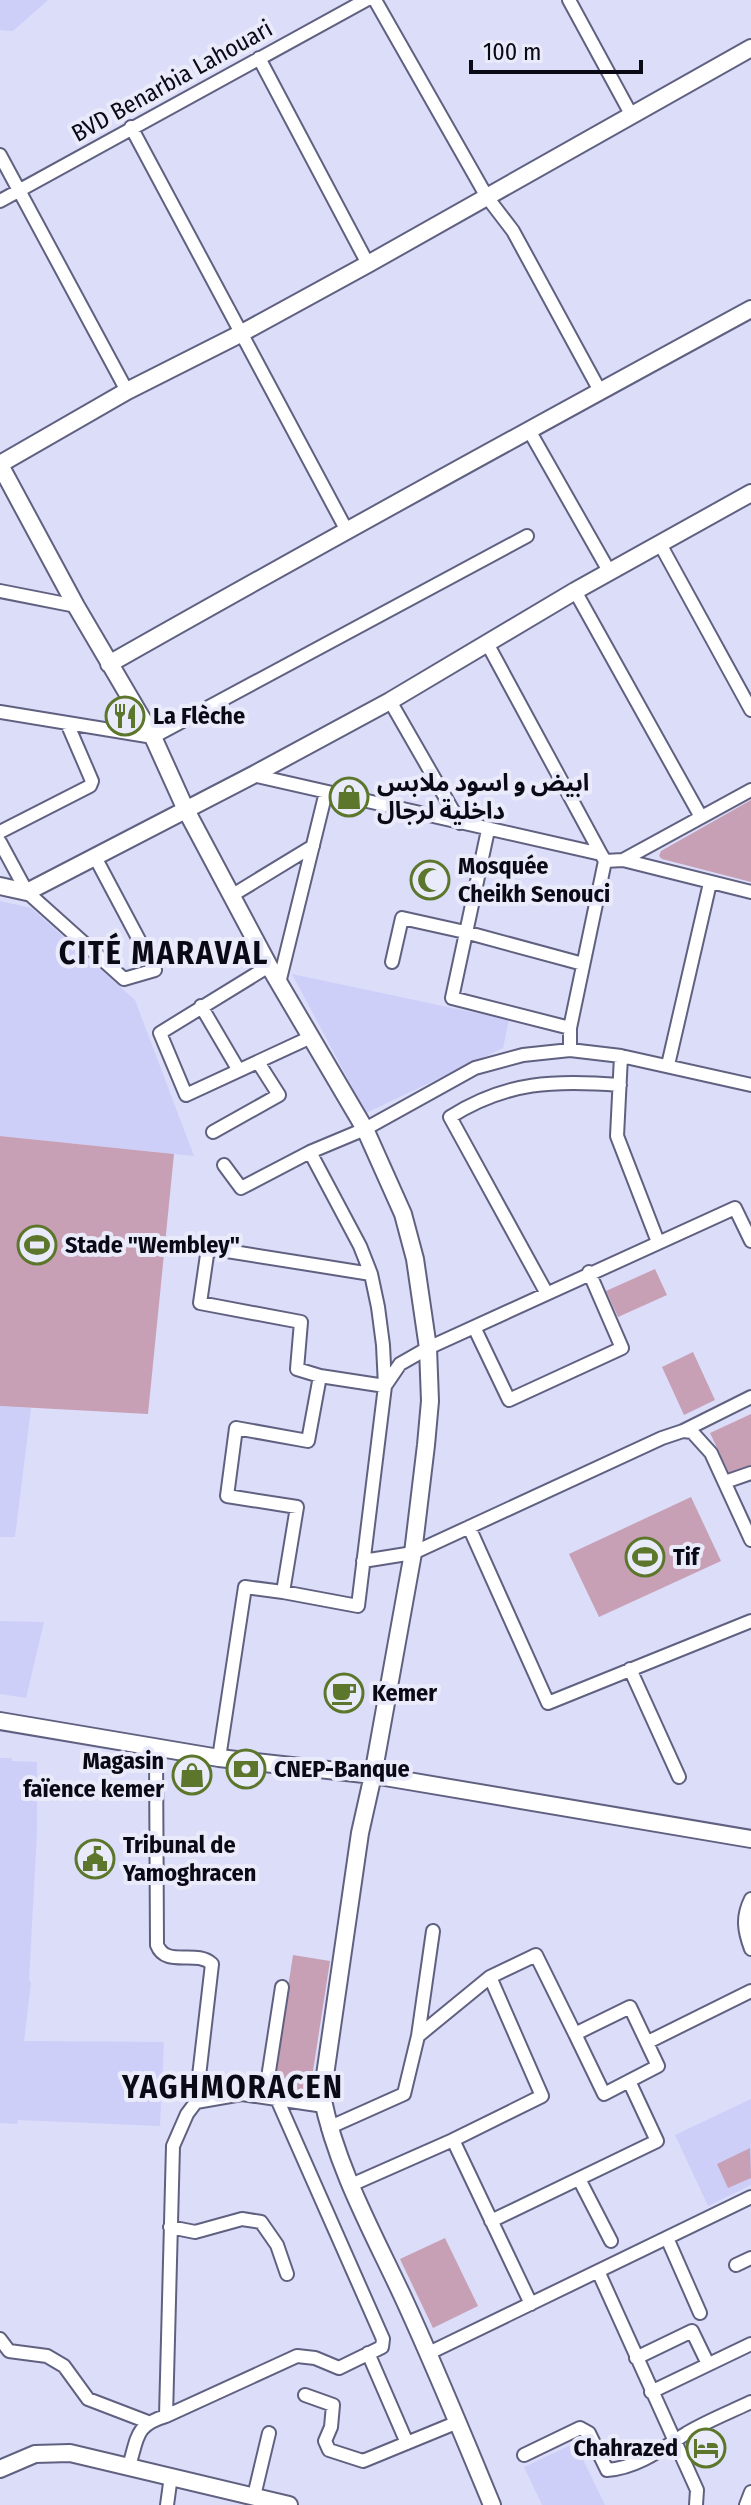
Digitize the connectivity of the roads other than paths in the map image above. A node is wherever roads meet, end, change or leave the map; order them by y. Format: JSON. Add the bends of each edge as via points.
{"nodes":[{"id":1,"x":366,"y":0,"type":"edge"},
{"id":2,"x":375,"y":0,"type":"edge"},
{"id":3,"x":569,"y":0,"type":"edge"},
{"id":4,"x":751,"y":48,"type":"edge"},
{"id":5,"x":259,"y":58,"type":"junction"},
{"id":6,"x":632,"y":116,"type":"junction"},
{"id":7,"x":131,"y":127,"type":"junction"},
{"id":8,"x":0,"y":155,"type":"edge"},
{"id":9,"x":19,"y":191,"type":"junction"},
{"id":10,"x":487,"y":197,"type":"junction"},
{"id":11,"x":0,"y":201,"type":"edge"},
{"id":12,"x":368,"y":264,"type":"junction"},
{"id":13,"x":751,"y":309,"type":"edge"},
{"id":14,"x":240,"y":334,"type":"junction"},
{"id":15,"x":127,"y":391,"type":"junction"},
{"id":16,"x":600,"y":391,"type":"junction"},
{"id":17,"x":530,"y":432,"type":"junction"},
{"id":18,"x":0,"y":465,"type":"edge"},
{"id":19,"x":749,"y":501,"type":"edge"},
{"id":20,"x":346,"y":529,"type":"junction"},
{"id":21,"x":527,"y":536,"type":"dead end"},
{"id":22,"x":660,"y":544,"type":"junction"},
{"id":23,"x":609,"y":571,"type":"junction"},
{"id":24,"x":0,"y":591,"type":"edge"},
{"id":25,"x":575,"y":591,"type":"junction"},
{"id":26,"x":76,"y":606,"type":"junction"},
{"id":27,"x":488,"y":645,"type":"junction"},
{"id":28,"x":109,"y":664,"type":"junction"},
{"id":29,"x":390,"y":701,"type":"junction"},
{"id":30,"x":751,"y":710,"type":"edge"},
{"id":31,"x":0,"y":712,"type":"edge"},
{"id":32,"x":67,"y":723,"type":"junction"},
{"id":33,"x":153,"y":737,"type":"junction"},
{"id":34,"x":253,"y":775,"type":"junction"},
{"id":35,"x":751,"y":790,"type":"edge"},
{"id":36,"x":326,"y":792,"type":"junction"},
{"id":37,"x":186,"y":810,"type":"junction"},
{"id":38,"x":701,"y":817,"type":"junction"},
{"id":39,"x":460,"y":823,"type":"junction"},
{"id":40,"x":488,"y":830,"type":"junction"},
{"id":41,"x":0,"y":832,"type":"edge"},
{"id":42,"x":0,"y":842,"type":"edge"},
{"id":43,"x":313,"y":846,"type":"junction"},
{"id":44,"x":95,"y":857,"type":"junction"},
{"id":45,"x":603,"y":858,"type":"junction"},
{"id":46,"x":623,"y":860,"type":"junction"},
{"id":47,"x":710,"y":883,"type":"junction"},
{"id":48,"x":0,"y":886,"type":"edge"},
{"id":49,"x":27,"y":892,"type":"junction"},
{"id":50,"x":751,"y":892,"type":"edge"},
{"id":51,"x":231,"y":896,"type":"junction"},
{"id":52,"x":465,"y":932,"type":"junction"},
{"id":53,"x":392,"y":962,"type":"dead end"},
{"id":54,"x":583,"y":964,"type":"junction"},
{"id":55,"x":269,"y":966,"type":"junction"},
{"id":56,"x":279,"y":983,"type":"junction"},
{"id":57,"x":201,"y":1006,"type":"junction"},
{"id":58,"x":570,"y":1028,"type":"junction"},
{"id":59,"x":309,"y":1038,"type":"junction"},
{"id":60,"x":570,"y":1050,"type":"junction"},
{"id":61,"x":621,"y":1056,"type":"junction"},
{"id":62,"x":258,"y":1062,"type":"junction"},
{"id":63,"x":668,"y":1065,"type":"junction"},
{"id":64,"x":238,"y":1069,"type":"junction"},
{"id":65,"x":620,"y":1085,"type":"junction"},
{"id":66,"x":751,"y":1085,"type":"edge"},
{"id":67,"x":365,"y":1129,"type":"junction"},
{"id":68,"x":213,"y":1132,"type":"dead end"},
{"id":69,"x":310,"y":1152,"type":"junction"},
{"id":70,"x":224,"y":1165,"type":"dead end"},
{"id":71,"x":751,"y":1241,"type":"edge"},
{"id":72,"x":658,"y":1242,"type":"junction"},
{"id":73,"x":589,"y":1272,"type":"junction"},
{"id":74,"x":371,"y":1274,"type":"junction"},
{"id":75,"x":546,"y":1292,"type":"junction"},
{"id":76,"x":474,"y":1327,"type":"junction"},
{"id":77,"x":428,"y":1348,"type":"junction"},
{"id":78,"x":320,"y":1376,"type":"junction"},
{"id":79,"x":385,"y":1386,"type":"junction"},
{"id":80,"x":751,"y":1397,"type":"edge"},
{"id":81,"x":683,"y":1431,"type":"junction"},
{"id":82,"x":751,"y":1473,"type":"edge"},
{"id":83,"x":725,"y":1482,"type":"junction"},
{"id":84,"x":469,"y":1527,"type":"junction"},
{"id":85,"x":751,"y":1540,"type":"edge"},
{"id":86,"x":413,"y":1553,"type":"junction"},
{"id":87,"x":363,"y":1561,"type":"junction"},
{"id":88,"x":283,"y":1592,"type":"junction"},
{"id":89,"x":751,"y":1621,"type":"edge"},
{"id":90,"x":630,"y":1669,"type":"junction"},
{"id":91,"x":0,"y":1721,"type":"edge"},
{"id":92,"x":156,"y":1748,"type":"junction"},
{"id":93,"x":219,"y":1758,"type":"junction"},
{"id":94,"x":373,"y":1775,"type":"junction"},
{"id":95,"x":679,"y":1777,"type":"dead end"},
{"id":96,"x":751,"y":1839,"type":"edge"},
{"id":97,"x":751,"y":1899,"type":"edge"},
{"id":98,"x":433,"y":1931,"type":"dead end"},
{"id":99,"x":751,"y":1949,"type":"edge"},
{"id":100,"x":490,"y":1977,"type":"junction"},
{"id":101,"x":282,"y":1987,"type":"dead end"},
{"id":102,"x":751,"y":1991,"type":"edge"},
{"id":103,"x":575,"y":2034,"type":"junction"},
{"id":104,"x":418,"y":2036,"type":"junction"},
{"id":105,"x":648,"y":2042,"type":"junction"},
{"id":106,"x":629,"y":2081,"type":"junction"},
{"id":107,"x":271,"y":2098,"type":"junction"},
{"id":108,"x":196,"y":2102,"type":"junction"},
{"id":109,"x":324,"y":2106,"type":"junction"},
{"id":110,"x":328,"y":2128,"type":"junction"},
{"id":111,"x":453,"y":2140,"type":"junction"},
{"id":112,"x":579,"y":2179,"type":"junction"},
{"id":113,"x":351,"y":2185,"type":"junction"},
{"id":114,"x":751,"y":2197,"type":"edge"},
{"id":115,"x":491,"y":2221,"type":"junction"},
{"id":116,"x":170,"y":2227,"type":"junction"},
{"id":117,"x":667,"y":2238,"type":"junction"},
{"id":118,"x":611,"y":2241,"type":"dead end"},
{"id":119,"x":751,"y":2258,"type":"edge"},
{"id":120,"x":736,"y":2265,"type":"dead end"},
{"id":121,"x":598,"y":2271,"type":"junction"},
{"id":122,"x":287,"y":2274,"type":"dead end"},
{"id":123,"x":531,"y":2304,"type":"junction"},
{"id":124,"x":700,"y":2313,"type":"dead end"},
{"id":125,"x":0,"y":2339,"type":"edge"},
{"id":126,"x":751,"y":2344,"type":"edge"},
{"id":127,"x":368,"y":2353,"type":"junction"},
{"id":128,"x":429,"y":2353,"type":"junction"},
{"id":129,"x":636,"y":2358,"type":"junction"},
{"id":130,"x":708,"y":2364,"type":"junction"},
{"id":131,"x":651,"y":2392,"type":"junction"},
{"id":132,"x":305,"y":2395,"type":"dead end"},
{"id":133,"x":751,"y":2402,"type":"edge"},
{"id":134,"x":166,"y":2416,"type":"junction"},
{"id":135,"x":148,"y":2422,"type":"junction"},
{"id":136,"x":458,"y":2422,"type":"junction"},
{"id":137,"x":269,"y":2433,"type":"dead end"},
{"id":138,"x":676,"y":2442,"type":"junction"},
{"id":139,"x":407,"y":2443,"type":"junction"},
{"id":140,"x":524,"y":2455,"type":"dead end"},
{"id":141,"x":129,"y":2466,"type":"junction"},
{"id":142,"x":0,"y":2469,"type":"edge"},
{"id":143,"x":171,"y":2476,"type":"junction"},
{"id":144,"x":751,"y":2492,"type":"edge"},
{"id":145,"x":254,"y":2496,"type":"junction"},
{"id":146,"x":167,"y":2505,"type":"edge"},
{"id":147,"x":289,"y":2505,"type":"edge"},
{"id":148,"x":492,"y":2505,"type":"edge"},
{"id":149,"x":696,"y":2505,"type":"edge"},
{"id":150,"x":746,"y":2505,"type":"edge"}],
"edges":[{"from":1,"to":5,"type":"street","name":"BVD Benarbia Lahouari"},
{"from":2,"to":10,"type":"street"},
{"from":3,"to":6,"type":"street"},
{"from":4,"to":6,"type":"street"},
{"from":5,"to":7,"type":"street","name":"BVD Benarbia Lahouari"},
{"from":5,"to":12,"type":"street"},
{"from":6,"to":10,"type":"street"},
{"from":7,"to":9,"type":"street","name":"BVD Benarbia Lahouari"},
{"from":7,"to":14,"type":"street"},
{"from":8,"to":9,"type":"street"},
{"from":9,"to":11,"type":"street","name":"BVD Benarbia Lahouari"},
{"from":9,"to":15,"type":"street"},
{"from":10,"to":12,"type":"street"},
{"from":10,"to":16,"type":"street","via":[[513,231]]},
{"from":12,"to":14,"type":"street"},
{"from":13,"to":16,"type":"street"},
{"from":14,"to":15,"type":"street"},
{"from":14,"to":20,"type":"street"},
{"from":15,"to":18,"type":"street"},
{"from":16,"to":17,"type":"street"},
{"from":17,"to":20,"type":"street"},
{"from":17,"to":23,"type":"street"},
{"from":18,"to":26,"type":"street"},
{"from":19,"to":22,"type":"street"},
{"from":20,"to":28,"type":"street"},
{"from":21,"to":33,"type":"street"},
{"from":22,"to":23,"type":"street"},
{"from":22,"to":30,"type":"street"},
{"from":23,"to":25,"type":"street"},
{"from":24,"to":26,"type":"street"},
{"from":25,"to":27,"type":"street"},
{"from":25,"to":38,"type":"street"},
{"from":26,"to":28,"type":"street"},
{"from":27,"to":29,"type":"street"},
{"from":27,"to":45,"type":"street"},
{"from":28,"to":33,"type":"street"},
{"from":29,"to":34,"type":"street"},
{"from":29,"to":39,"type":"street"},
{"from":31,"to":32,"type":"street"},
{"from":32,"to":33,"type":"street"},
{"from":32,"to":41,"type":"street","via":[[90,786]]},
{"from":33,"to":37,"type":"street"},
{"from":34,"to":36,"type":"street"},
{"from":34,"to":37,"type":"street"},
{"from":35,"to":38,"type":"street"},
{"from":36,"to":39,"type":"street"},
{"from":36,"to":43,"type":"street"},
{"from":37,"to":44,"type":"street"},
{"from":37,"to":51,"type":"street"},
{"from":38,"to":46,"type":"street"},
{"from":39,"to":40,"type":"street"},
{"from":40,"to":45,"type":"street"},
{"from":40,"to":52,"type":"street"},
{"from":42,"to":49,"type":"street"},
{"from":43,"to":51,"type":"street"},
{"from":43,"to":56,"type":"street"},
{"from":44,"to":49,"type":"street"},
{"from":44,"to":49,"type":"street","via":[[155,970],[124,979]]},
{"from":45,"to":46,"type":"street"},
{"from":45,"to":54,"type":"street"},
{"from":46,"to":47,"type":"street"},
{"from":47,"to":50,"type":"street"},
{"from":47,"to":63,"type":"street"},
{"from":48,"to":49,"type":"street"},
{"from":51,"to":55,"type":"street"},
{"from":52,"to":53,"type":"street","via":[[402,918]]},
{"from":52,"to":54,"type":"street"},
{"from":52,"to":58,"type":"street","via":[[452,998]]},
{"from":54,"to":58,"type":"street"},
{"from":55,"to":56,"type":"street"},
{"from":55,"to":57,"type":"street"},
{"from":56,"to":59,"type":"street"},
{"from":57,"to":64,"type":"street"},
{"from":57,"to":64,"type":"street","via":[[160,1033],[186,1095]]},
{"from":58,"to":60,"type":"street"},
{"from":59,"to":62,"type":"street"},
{"from":59,"to":67,"type":"street"},
{"from":60,"to":61,"type":"street"},
{"from":60,"to":67,"type":"street","via":[[475,1068]]},
{"from":61,"to":63,"type":"street"},
{"from":61,"to":65,"type":"street"},
{"from":62,"to":64,"type":"street"},
{"from":62,"to":68,"type":"street","via":[[279,1095]]},
{"from":63,"to":66,"type":"street"},
{"from":65,"to":72,"type":"street","via":[[617,1136]]},
{"from":65,"to":75,"type":"street","via":[[535,1083],[476,1100],[450,1117]]},
{"from":67,"to":69,"type":"street"},
{"from":67,"to":77,"type":"street","via":[[403,1214]]},
{"from":69,"to":70,"type":"street","via":[[241,1188]]},
{"from":69,"to":74,"type":"street"},
{"from":71,"to":72,"type":"street","via":[[735,1208]]},
{"from":72,"to":73,"type":"street"},
{"from":73,"to":75,"type":"street"},
{"from":73,"to":76,"type":"street","via":[[622,1348],[509,1400]]},
{"from":74,"to":78,"type":"street","via":[[208,1248],[200,1303],[301,1322],[297,1369]]},
{"from":74,"to":79,"type":"street"},
{"from":75,"to":76,"type":"street"},
{"from":76,"to":77,"type":"street"},
{"from":77,"to":79,"type":"street","via":[[400,1364]]},
{"from":77,"to":86,"type":"street","via":[[430,1401]]},
{"from":78,"to":79,"type":"street"},
{"from":78,"to":88,"type":"street","via":[[308,1441],[236,1428],[227,1496],[297,1507]]},
{"from":79,"to":87,"type":"street"},
{"from":80,"to":81,"type":"street"},
{"from":81,"to":83,"type":"street","via":[[692,1432],[711,1453]]},
{"from":81,"to":84,"type":"street"},
{"from":82,"to":83,"type":"street"},
{"from":83,"to":85,"type":"street"},
{"from":84,"to":86,"type":"street"},
{"from":84,"to":90,"type":"street","via":[[548,1703]]},
{"from":86,"to":87,"type":"street"},
{"from":86,"to":94,"type":"street"},
{"from":87,"to":88,"type":"street","via":[[358,1606]]},
{"from":88,"to":93,"type":"street","via":[[245,1587]]},
{"from":89,"to":90,"type":"street"},
{"from":90,"to":95,"type":"street"},
{"from":91,"to":92,"type":"street"},
{"from":92,"to":93,"type":"street"},
{"from":92,"to":108,"type":"street","via":[[157,1945],[167,1957],[212,1964]]},
{"from":93,"to":94,"type":"street"},
{"from":94,"to":96,"type":"street"},
{"from":94,"to":109,"type":"street"},
{"from":97,"to":99,"type":"street","via":[[744,1913]]},
{"from":98,"to":104,"type":"street"},
{"from":100,"to":103,"type":"street","via":[[536,1955]]},
{"from":100,"to":104,"type":"street"},
{"from":100,"to":111,"type":"street","via":[[542,2096]]},
{"from":101,"to":107,"type":"street"},
{"from":102,"to":105,"type":"street"},
{"from":103,"to":105,"type":"street","via":[[630,2007]]},
{"from":103,"to":106,"type":"street","via":[[604,2094]]},
{"from":104,"to":110,"type":"street","via":[[404,2094]]},
{"from":105,"to":106,"type":"street","via":[[658,2066]]},
{"from":106,"to":112,"type":"street","via":[[657,2141]]},
{"from":107,"to":108,"type":"street","via":[[242,2094]]},
{"from":107,"to":109,"type":"street"},
{"from":107,"to":127,"type":"street","via":[[383,2339],[382,2347]]},
{"from":108,"to":116,"type":"street","via":[[173,2146]]},
{"from":109,"to":110,"type":"street"},
{"from":110,"to":113,"type":"street"},
{"from":111,"to":113,"type":"street"},
{"from":111,"to":115,"type":"street"},
{"from":112,"to":115,"type":"street"},
{"from":112,"to":118,"type":"street"},
{"from":113,"to":128,"type":"street"},
{"from":114,"to":117,"type":"street"},
{"from":115,"to":123,"type":"street"},
{"from":116,"to":122,"type":"street","via":[[195,2232],[242,2219],[261,2222],[277,2245]]},
{"from":116,"to":134,"type":"street"},
{"from":117,"to":121,"type":"street"},
{"from":117,"to":124,"type":"street"},
{"from":119,"to":120,"type":"street"},
{"from":121,"to":123,"type":"street"},
{"from":121,"to":129,"type":"street"},
{"from":123,"to":128,"type":"street"},
{"from":125,"to":135,"type":"street","via":[[9,2351],[47,2356],[64,2366],[88,2399]]},
{"from":126,"to":130,"type":"street"},
{"from":127,"to":134,"type":"street","via":[[339,2368],[297,2356]]},
{"from":127,"to":139,"type":"street"},
{"from":128,"to":136,"type":"street"},
{"from":129,"to":130,"type":"street","via":[[692,2331]]},
{"from":129,"to":131,"type":"street"},
{"from":130,"to":131,"type":"street"},
{"from":131,"to":138,"type":"street"},
{"from":132,"to":139,"type":"street","via":[[333,2405],[325,2441],[329,2450],[363,2461]]},
{"from":133,"to":138,"type":"street"},
{"from":134,"to":135,"type":"street"},
{"from":135,"to":141,"type":"street"},
{"from":136,"to":139,"type":"street"},
{"from":136,"to":148,"type":"street"},
{"from":137,"to":145,"type":"street"},
{"from":138,"to":140,"type":"street","via":[[625,2469],[607,2470],[589,2433],[580,2428]]},
{"from":138,"to":149,"type":"street","via":[[697,2490]]},
{"from":141,"to":142,"type":"street","via":[[56,2452],[35,2454]]},
{"from":141,"to":143,"type":"street"},
{"from":143,"to":145,"type":"street"},
{"from":143,"to":146,"type":"street"},
{"from":144,"to":150,"type":"street"},
{"from":145,"to":147,"type":"street"}]}
